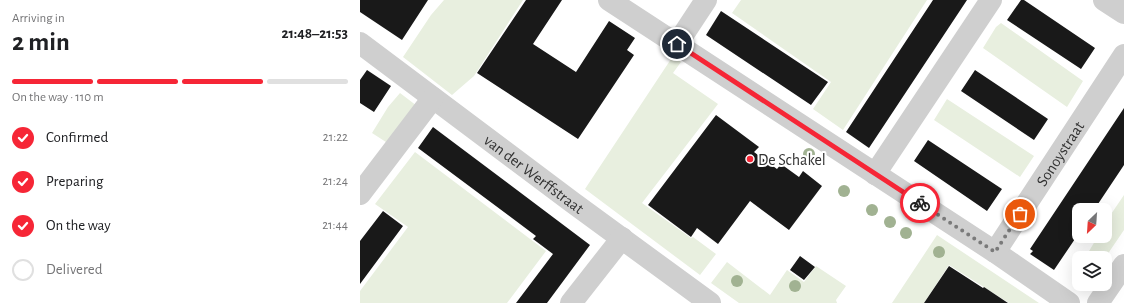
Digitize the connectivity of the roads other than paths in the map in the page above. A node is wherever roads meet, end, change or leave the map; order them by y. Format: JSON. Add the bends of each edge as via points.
{"nodes":[{"id":1,"x":609,"y":0,"type":"edge"},
{"id":2,"x":706,"y":0,"type":"edge"},
{"id":3,"x":991,"y":0,"type":"edge"},
{"id":4,"x":1104,"y":0,"type":"edge"},
{"id":5,"x":1124,"y":14,"type":"edge"},
{"id":6,"x":360,"y":43,"type":"edge"},
{"id":7,"x":677,"y":44,"type":"junction"},
{"id":8,"x":1124,"y":55,"type":"edge"},
{"id":9,"x":433,"y":98,"type":"junction"},
{"id":10,"x":876,"y":174,"type":"junction"},
{"id":11,"x":360,"y":194,"type":"edge"},
{"id":12,"x":622,"y":238,"type":"junction"},
{"id":13,"x":995,"y":252,"type":"junction"},
{"id":14,"x":1124,"y":265,"type":"edge"},
{"id":15,"x":571,"y":303,"type":"edge"},
{"id":16,"x":710,"y":303,"type":"edge"},
{"id":17,"x":1069,"y":303,"type":"edge"},
{"id":18,"x":1098,"y":303,"type":"edge"}],
"edges":[{"from":1,"to":7,"type":"street"},
{"from":2,"to":7,"type":"street"},
{"from":3,"to":10,"type":"street"},
{"from":4,"to":5,"type":"street"},
{"from":6,"to":9,"type":"street","name":"van der Werffstraat"},
{"from":7,"to":10,"type":"street"},
{"from":8,"to":13,"type":"street","name":"Sonoystraat"},
{"from":9,"to":11,"type":"street"},
{"from":9,"to":12,"type":"street","name":"van der Werffstraat"},
{"from":10,"to":13,"type":"street"},
{"from":12,"to":15,"type":"street"},
{"from":12,"to":16,"type":"street","name":"van der Werffstraat"},
{"from":13,"to":17,"type":"street"},
{"from":14,"to":18,"type":"street"}]}
